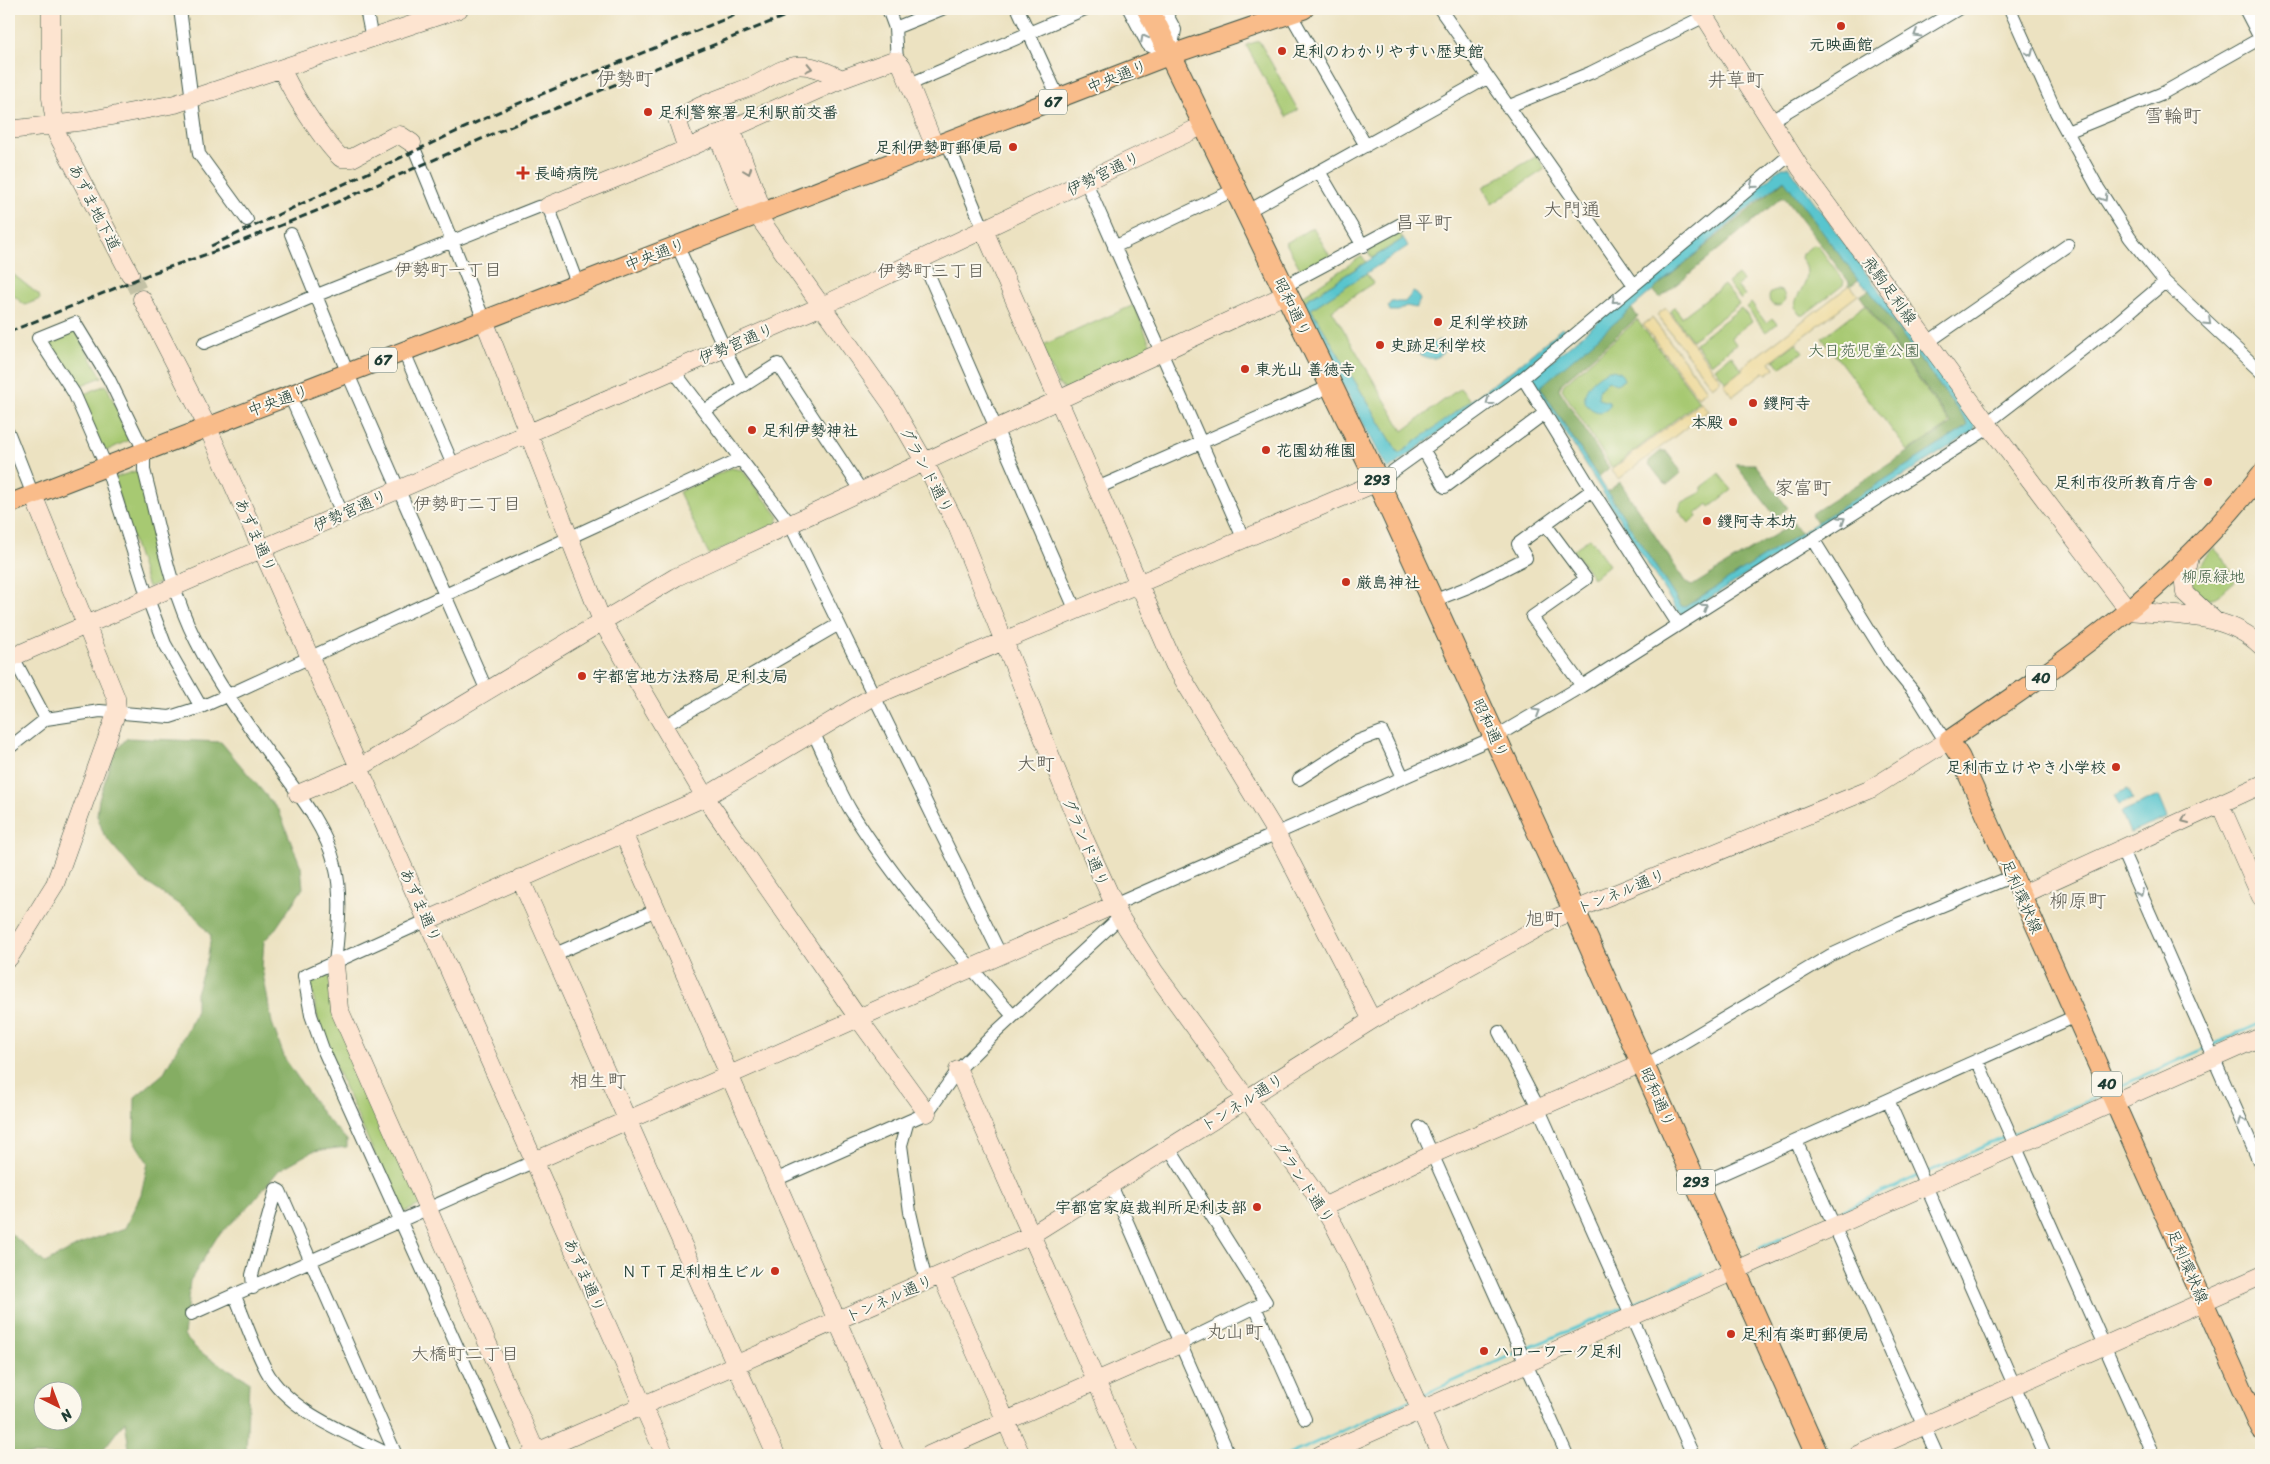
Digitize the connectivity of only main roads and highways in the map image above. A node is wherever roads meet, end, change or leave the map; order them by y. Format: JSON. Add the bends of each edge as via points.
{"nodes":[{"id":1,"x":1148,"y":9,"type":"edge"},
{"id":2,"x":1297,"y":11,"type":"edge"},
{"id":3,"x":1170,"y":55,"type":"junction"},
{"id":4,"x":2261,"y":474,"type":"edge"},
{"id":5,"x":9,"y":504,"type":"edge"},
{"id":6,"x":2261,"y":1430,"type":"edge"},
{"id":7,"x":1817,"y":1455,"type":"edge"}],
"edges":[{"from":1,"to":3,"type":"highway","name":"昭和通り","number":"293"},
{"from":2,"to":3,"type":"main road","name":"中央通り","number":"67"},
{"from":3,"to":5,"type":"main road","name":"中央通り","number":"67"},
{"from":3,"to":7,"type":"highway","name":"昭和通り","number":"293","via":[[1248,211],[1433,601]]},
{"from":4,"to":6,"type":"main road","name":"足利環状線","number":"40","via":[[2190,557],[2129,611],[2063,663],[1949,740],[1960,757]]}]}
